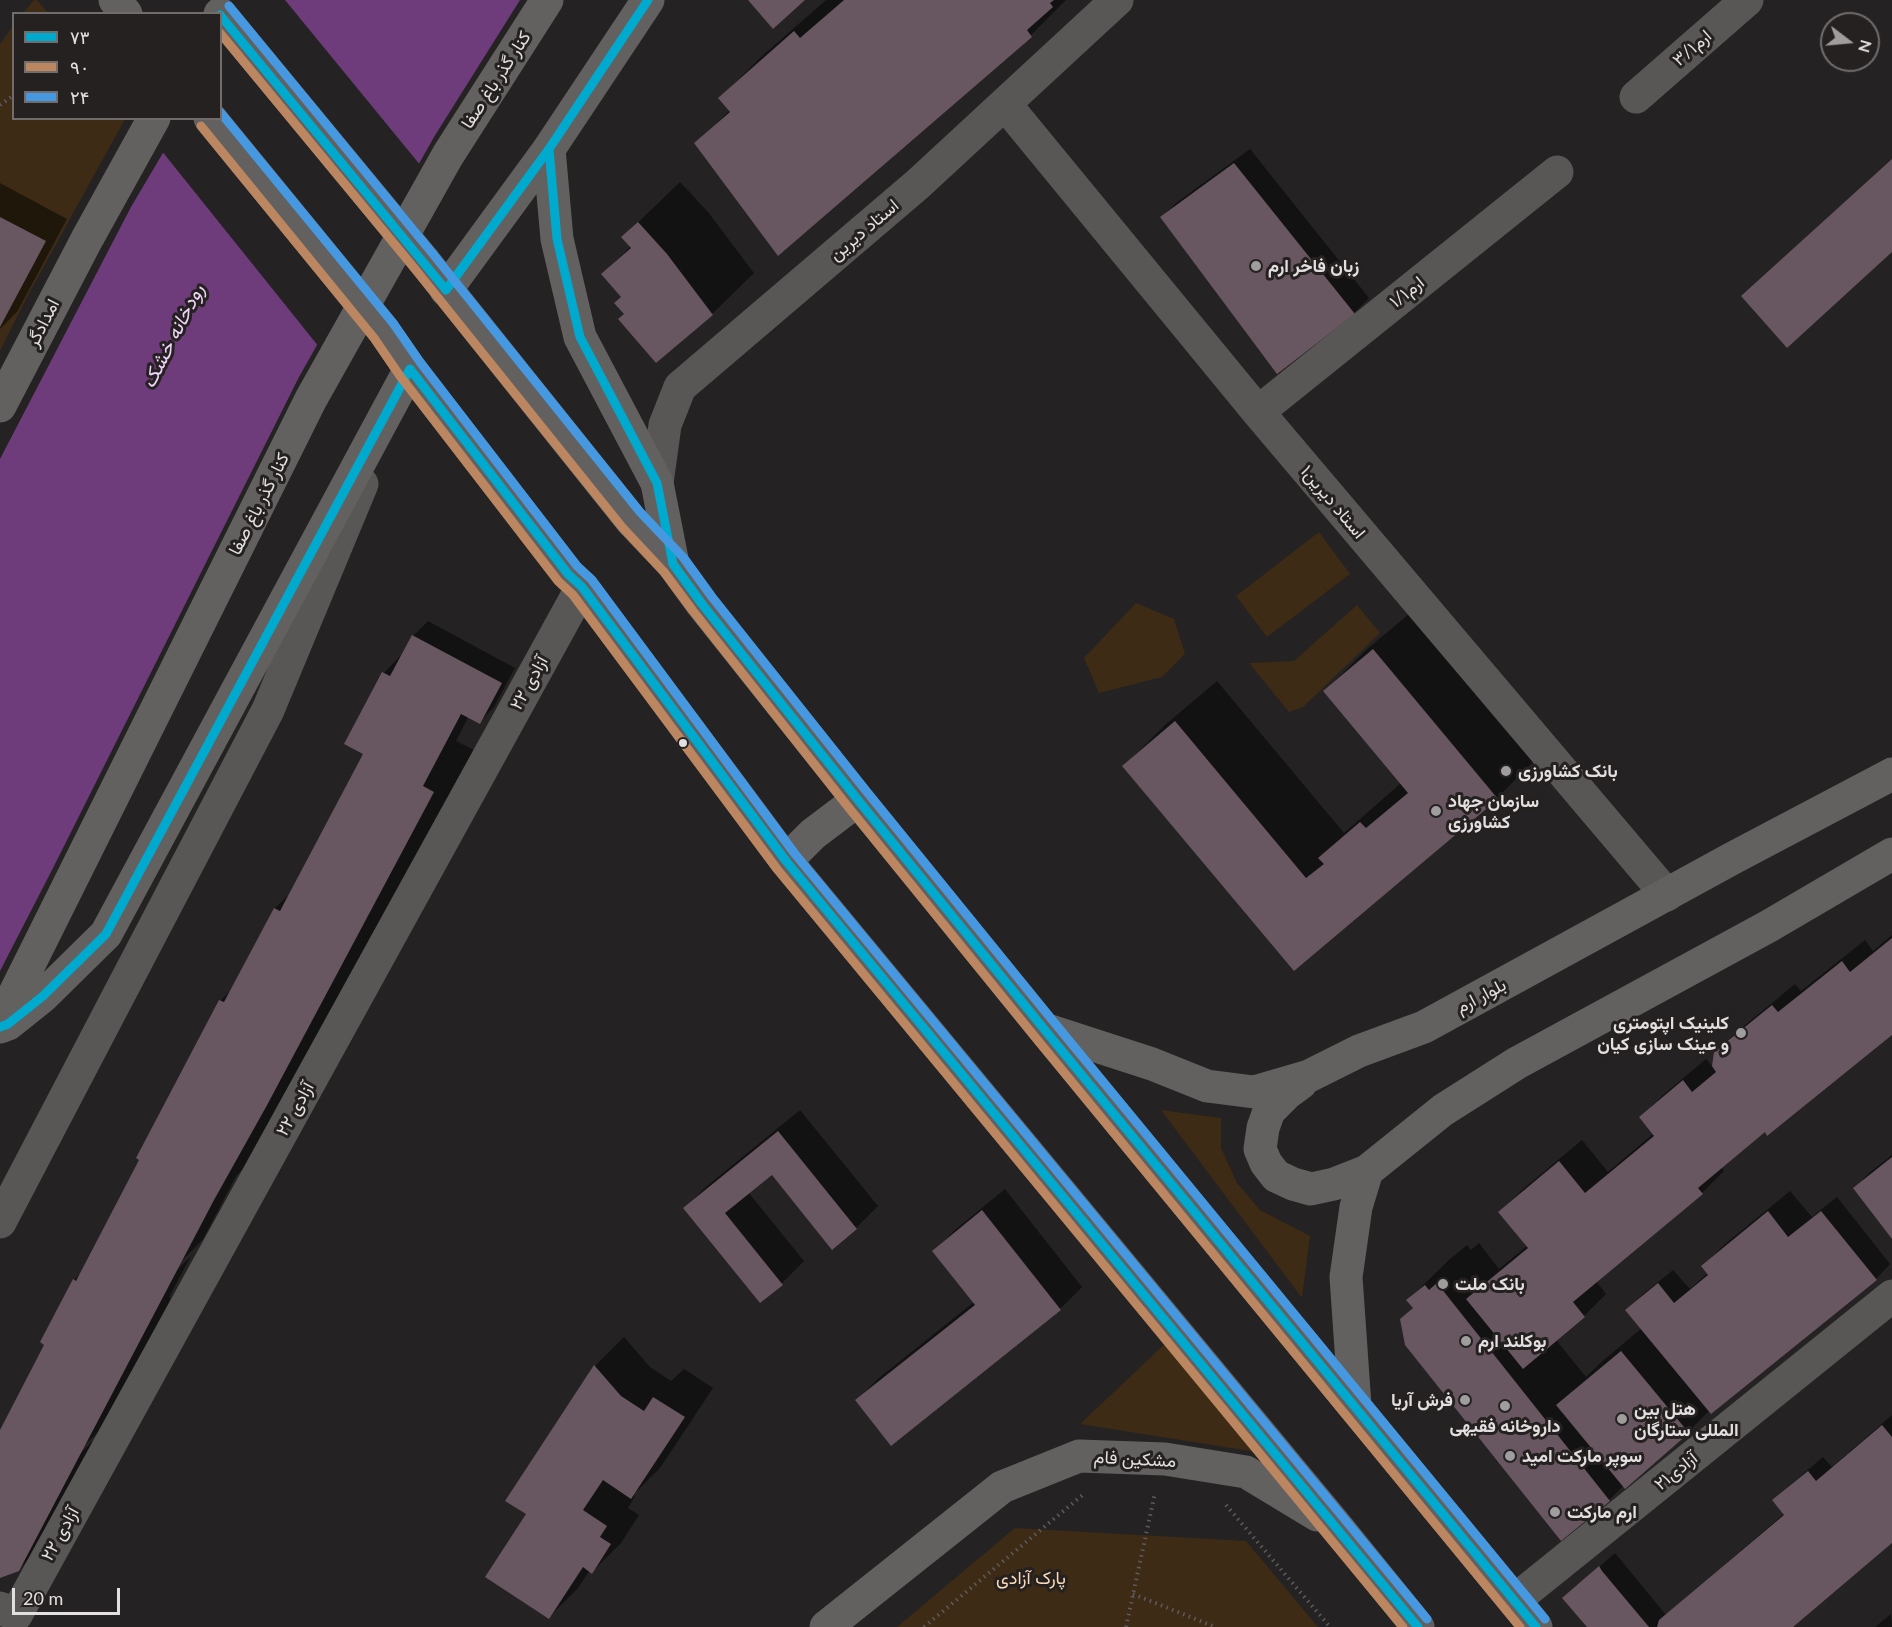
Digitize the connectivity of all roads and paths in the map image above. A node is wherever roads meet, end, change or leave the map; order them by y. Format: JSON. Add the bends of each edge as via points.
{"nodes":[{"id":1,"x":115,"y":0,"type":"edge"},
{"id":2,"x":209,"y":0,"type":"edge"},
{"id":3,"x":547,"y":0,"type":"edge"},
{"id":4,"x":648,"y":0,"type":"edge"},
{"id":5,"x":1118,"y":0,"type":"edge"},
{"id":6,"x":1747,"y":0,"type":"edge"},
{"id":7,"x":124,"y":12,"type":"edge"},
{"id":8,"x":218,"y":12,"type":"edge"},
{"id":9,"x":222,"y":16,"type":"edge"},
{"id":10,"x":1636,"y":97,"type":"dead end"},
{"id":11,"x":1005,"y":104,"type":"junction"},
{"id":12,"x":153,"y":120,"type":"edge"},
{"id":13,"x":212,"y":120,"type":"edge"},
{"id":14,"x":549,"y":148,"type":"junction"},
{"id":15,"x":1557,"y":172,"type":"dead end"},
{"id":16,"x":446,"y":290,"type":"junction"},
{"id":17,"x":410,"y":369,"type":"junction"},
{"id":18,"x":0,"y":406,"type":"edge"},
{"id":19,"x":1258,"y":412,"type":"junction"},
{"id":20,"x":657,"y":483,"type":"junction"},
{"id":21,"x":673,"y":564,"type":"junction"},
{"id":22,"x":582,"y":587,"type":"junction"},
{"id":23,"x":1892,"y":774,"type":"edge"},
{"id":24,"x":858,"y":800,"type":"junction"},
{"id":25,"x":1892,"y":854,"type":"edge"},
{"id":26,"x":786,"y":861,"type":"junction"},
{"id":27,"x":1667,"y":895,"type":"junction"},
{"id":28,"x":0,"y":1025,"type":"edge"},
{"id":29,"x":1044,"y":1029,"type":"junction"},
{"id":30,"x":1309,"y":1076,"type":"junction"},
{"id":31,"x":1367,"y":1172,"type":"junction"},
{"id":32,"x":0,"y":1222,"type":"edge"},
{"id":33,"x":1892,"y":1296,"type":"edge"},
{"id":34,"x":1355,"y":1406,"type":"junction"},
{"id":35,"x":1088,"y":1490,"type":"dead end"},
{"id":36,"x":1155,"y":1490,"type":"dead end"},
{"id":37,"x":1222,"y":1500,"type":"dead end"},
{"id":38,"x":1338,"y":1528,"type":"junction"},
{"id":39,"x":1133,"y":1594,"type":"junction"},
{"id":40,"x":1515,"y":1600,"type":"junction"},
{"id":41,"x":0,"y":1608,"type":"edge"},
{"id":42,"x":826,"y":1627,"type":"edge"},
{"id":43,"x":924,"y":1627,"type":"edge"},
{"id":44,"x":1126,"y":1627,"type":"edge"},
{"id":45,"x":1215,"y":1627,"type":"edge"},
{"id":46,"x":1330,"y":1627,"type":"edge"},
{"id":47,"x":1418,"y":1627,"type":"edge"},
{"id":48,"x":1536,"y":1627,"type":"edge"}],
"edges":[{"from":1,"to":7,"type":"main road"},
{"from":2,"to":8,"type":"main road"},
{"from":3,"to":28,"type":"main road","name":"کنار گذر باغ صفا","via":[[448,155],[311,399]]},
{"from":4,"to":14,"type":"main road"},
{"from":5,"to":11,"type":"street","name":"استاد دیرین"},
{"from":6,"to":10,"type":"street","name":"۳/۱ارم"},
{"from":9,"to":16,"type":"main road","bridge":true},
{"from":11,"to":19,"type":"street","name":"استاد دیرین۱"},
{"from":11,"to":20,"type":"street","name":"استاد دیرین","via":[[918,184],[680,387],[665,425]]},
{"from":12,"to":18,"type":"main road","name":"امدادگر"},
{"from":13,"to":17,"type":"main road","bridge":true,"via":[[384,331]]},
{"from":14,"to":16,"type":"main road"},
{"from":14,"to":20,"type":"main road","via":[[557,239],[580,337]]},
{"from":15,"to":19,"type":"street","name":"۱/۱ارم"},
{"from":16,"to":21,"type":"main road","via":[[631,520]]},
{"from":17,"to":22,"type":"main road"},
{"from":17,"to":28,"type":"main road","via":[[106,934],[43,996],[8,1024]]},
{"from":17,"to":32,"type":"street","via":[[267,710]]},
{"from":19,"to":27,"type":"street","name":"استاد دیرین۱"},
{"from":20,"to":21,"type":"main road"},
{"from":21,"to":24,"type":"main road"},
{"from":22,"to":26,"type":"main road"},
{"from":22,"to":41,"type":"street","name":"آزادی ۲۲","via":[[16,1615]]},
{"from":23,"to":27,"type":"main road","name":"بلوار ارم"},
{"from":24,"to":26,"type":"main road","via":[[813,834]]},
{"from":24,"to":29,"type":"main road"},
{"from":25,"to":31,"type":"main road","via":[[1516,1063],[1443,1110]]},
{"from":26,"to":38,"type":"main road"},
{"from":27,"to":30,"type":"main road","name":"بلوار ارم","via":[[1424,1027]]},
{"from":29,"to":30,"type":"main road","name":"بلوار ارم","via":[[1207,1086],[1254,1092]]},
{"from":29,"to":34,"type":"main road"},
{"from":30,"to":31,"type":"main road","via":[[1269,1111],[1260,1149],[1266,1163],[1276,1176],[1311,1189]]},
{"from":31,"to":34,"type":"main road","via":[[1356,1207],[1346,1277]]},
{"from":33,"to":40,"type":"street","name":"آزادی۲۱"},
{"from":34,"to":40,"type":"main road"},
{"from":35,"to":43,"type":"path"},
{"from":36,"to":39,"type":"path"},
{"from":37,"to":46,"type":"path"},
{"from":38,"to":42,"type":"main road","name":"مشکین فام","via":[[1246,1472],[1166,1459],[1078,1456],[1002,1487]]},
{"from":38,"to":47,"type":"main road"},
{"from":39,"to":44,"type":"path"},
{"from":39,"to":45,"type":"path"},
{"from":40,"to":48,"type":"main road"}]}
